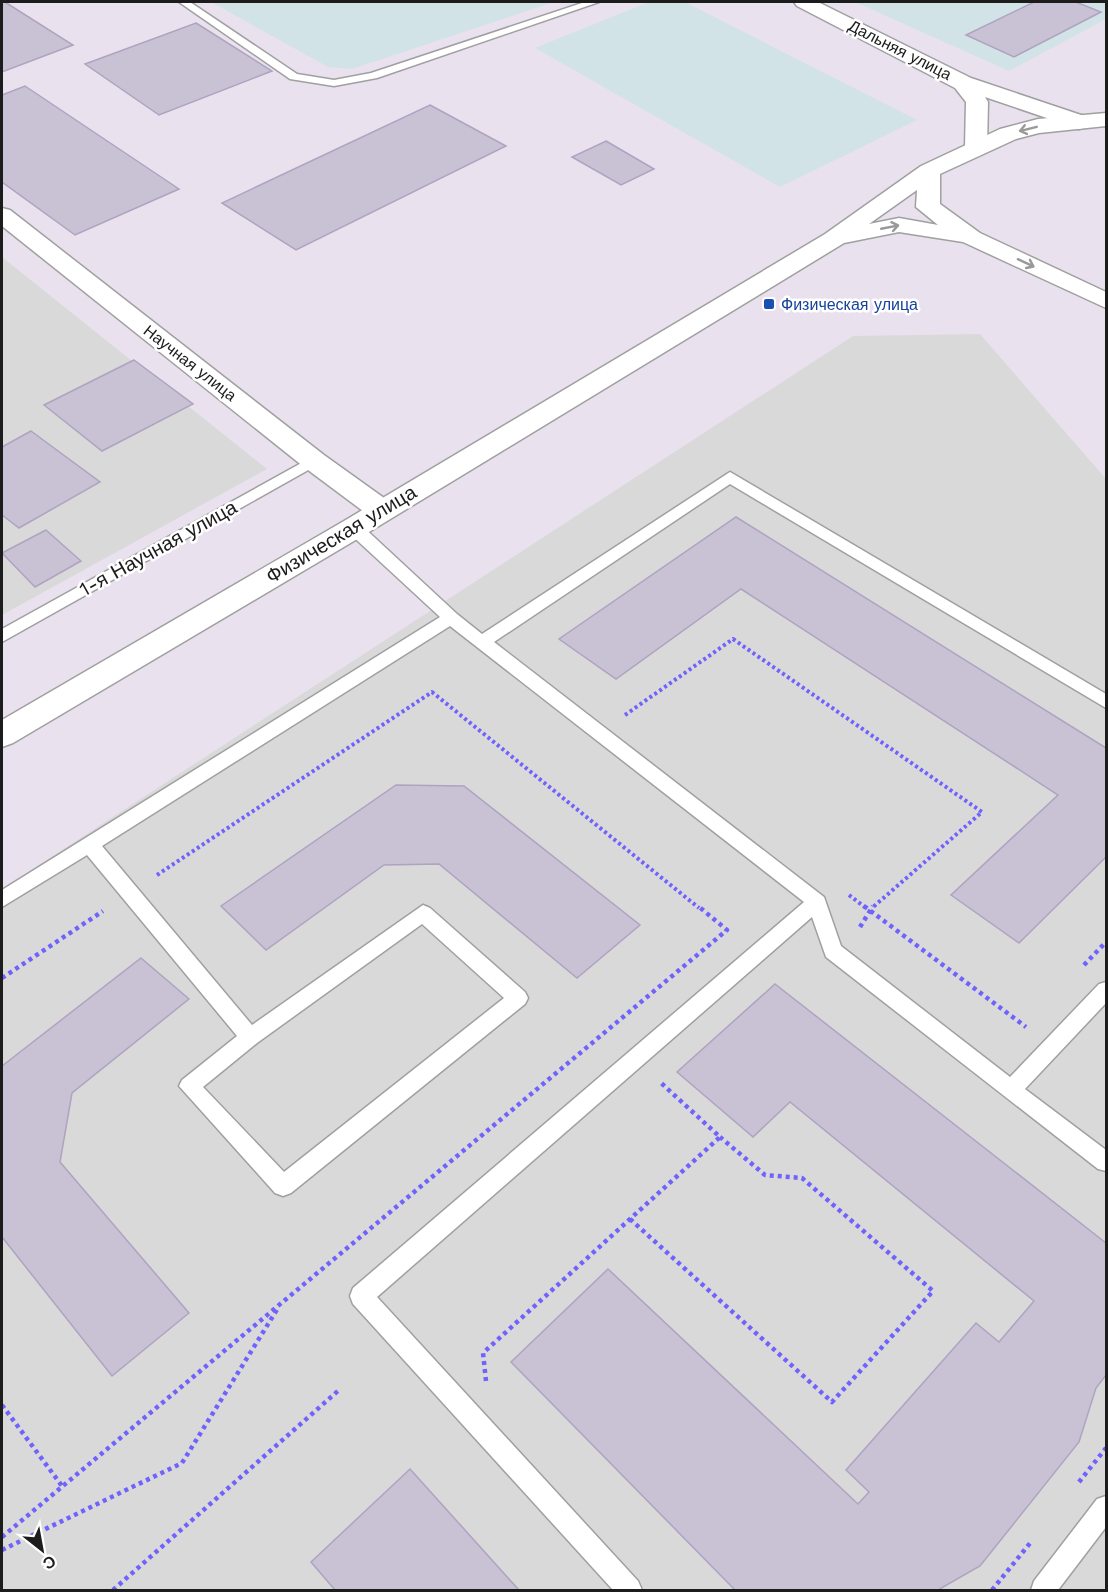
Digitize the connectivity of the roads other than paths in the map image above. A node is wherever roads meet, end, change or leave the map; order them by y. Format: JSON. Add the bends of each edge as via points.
{"nodes":[{"id":1,"x":184,"y":2,"type":"edge"},
{"id":2,"x":594,"y":2,"type":"edge"},
{"id":3,"x":804,"y":2,"type":"edge"},
{"id":4,"x":963,"y":83,"type":"junction"},
{"id":5,"x":1107,"y":120,"type":"edge"},
{"id":6,"x":1079,"y":122,"type":"junction"},
{"id":7,"x":976,"y":147,"type":"junction"},
{"id":8,"x":929,"y":171,"type":"junction"},
{"id":9,"x":2,"y":215,"type":"edge"},
{"id":10,"x":972,"y":238,"type":"junction"},
{"id":11,"x":833,"y":239,"type":"junction"},
{"id":12,"x":1103,"y":298,"type":"edge"},
{"id":13,"x":314,"y":460,"type":"junction"},
{"id":14,"x":381,"y":510,"type":"junction"},
{"id":15,"x":354,"y":528,"type":"junction"},
{"id":16,"x":451,"y":618,"type":"junction"},
{"id":17,"x":2,"y":636,"type":"edge"},
{"id":18,"x":482,"y":642,"type":"junction"},
{"id":19,"x":1107,"y":702,"type":"edge"},
{"id":20,"x":2,"y":735,"type":"edge"},
{"id":21,"x":90,"y":845,"type":"junction"},
{"id":22,"x":2,"y":899,"type":"edge"},
{"id":23,"x":817,"y":902,"type":"junction"},
{"id":24,"x":1107,"y":990,"type":"edge"},
{"id":25,"x":250,"y":1037,"type":"junction"},
{"id":26,"x":1011,"y":1090,"type":"junction"},
{"id":27,"x":1107,"y":1162,"type":"edge"},
{"id":28,"x":1107,"y":1508,"type":"edge"},
{"id":29,"x":629,"y":1590,"type":"edge"},
{"id":30,"x":1043,"y":1590,"type":"edge"}],
"edges":[{"from":1,"to":2,"type":"lane","via":[[294,77],[334,83],[373,76]]},
{"from":3,"to":4,"type":"street","name":"Дальняя улица"},
{"from":4,"to":6,"type":"street","name":"Дальняя улица"},
{"from":4,"to":7,"type":"street","name":"Дальняя улица","via":[[977,102]]},
{"from":5,"to":6,"type":"street","name":"Физическая улица"},
{"from":6,"to":7,"type":"street","name":"Физическая улица","one_way":true,"via":[[1038,126]]},
{"from":7,"to":8,"type":"street","name":"Физическая улица"},
{"from":8,"to":10,"type":"street","name":"Физическая улица","via":[[927,207]]},
{"from":8,"to":11,"type":"street","name":"Физическая улица"},
{"from":9,"to":13,"type":"street","name":"Научная улица"},
{"from":11,"to":10,"type":"street","name":"Физическая улица","one_way":true,"via":[[899,225]]},
{"from":10,"to":12,"type":"street","name":"Физическая улица","one_way":true},
{"from":11,"to":14,"type":"street","name":"Физическая улица"},
{"from":13,"to":14,"type":"street","name":"Научная улица"},
{"from":13,"to":17,"type":"lane","name":"1-я Научная улица"},
{"from":14,"to":15,"type":"street","name":"Физическая улица"},
{"from":15,"to":16,"type":"lane"},
{"from":15,"to":20,"type":"street","name":"Физическая улица"},
{"from":16,"to":18,"type":"lane"},
{"from":16,"to":21,"type":"lane"},
{"from":18,"to":19,"type":"lane","via":[[730,477]]},
{"from":18,"to":23,"type":"lane"},
{"from":21,"to":22,"type":"lane"},
{"from":21,"to":25,"type":"lane"},
{"from":23,"to":26,"type":"lane","via":[[832,951]]},
{"from":23,"to":29,"type":"lane","via":[[361,1296]]},
{"from":24,"to":26,"type":"lane"},
{"from":25,"to":25,"type":"lane","via":[[189,1086],[283,1186],[518,998],[423,913]]},
{"from":26,"to":27,"type":"lane"},
{"from":28,"to":30,"type":"lane"}]}
